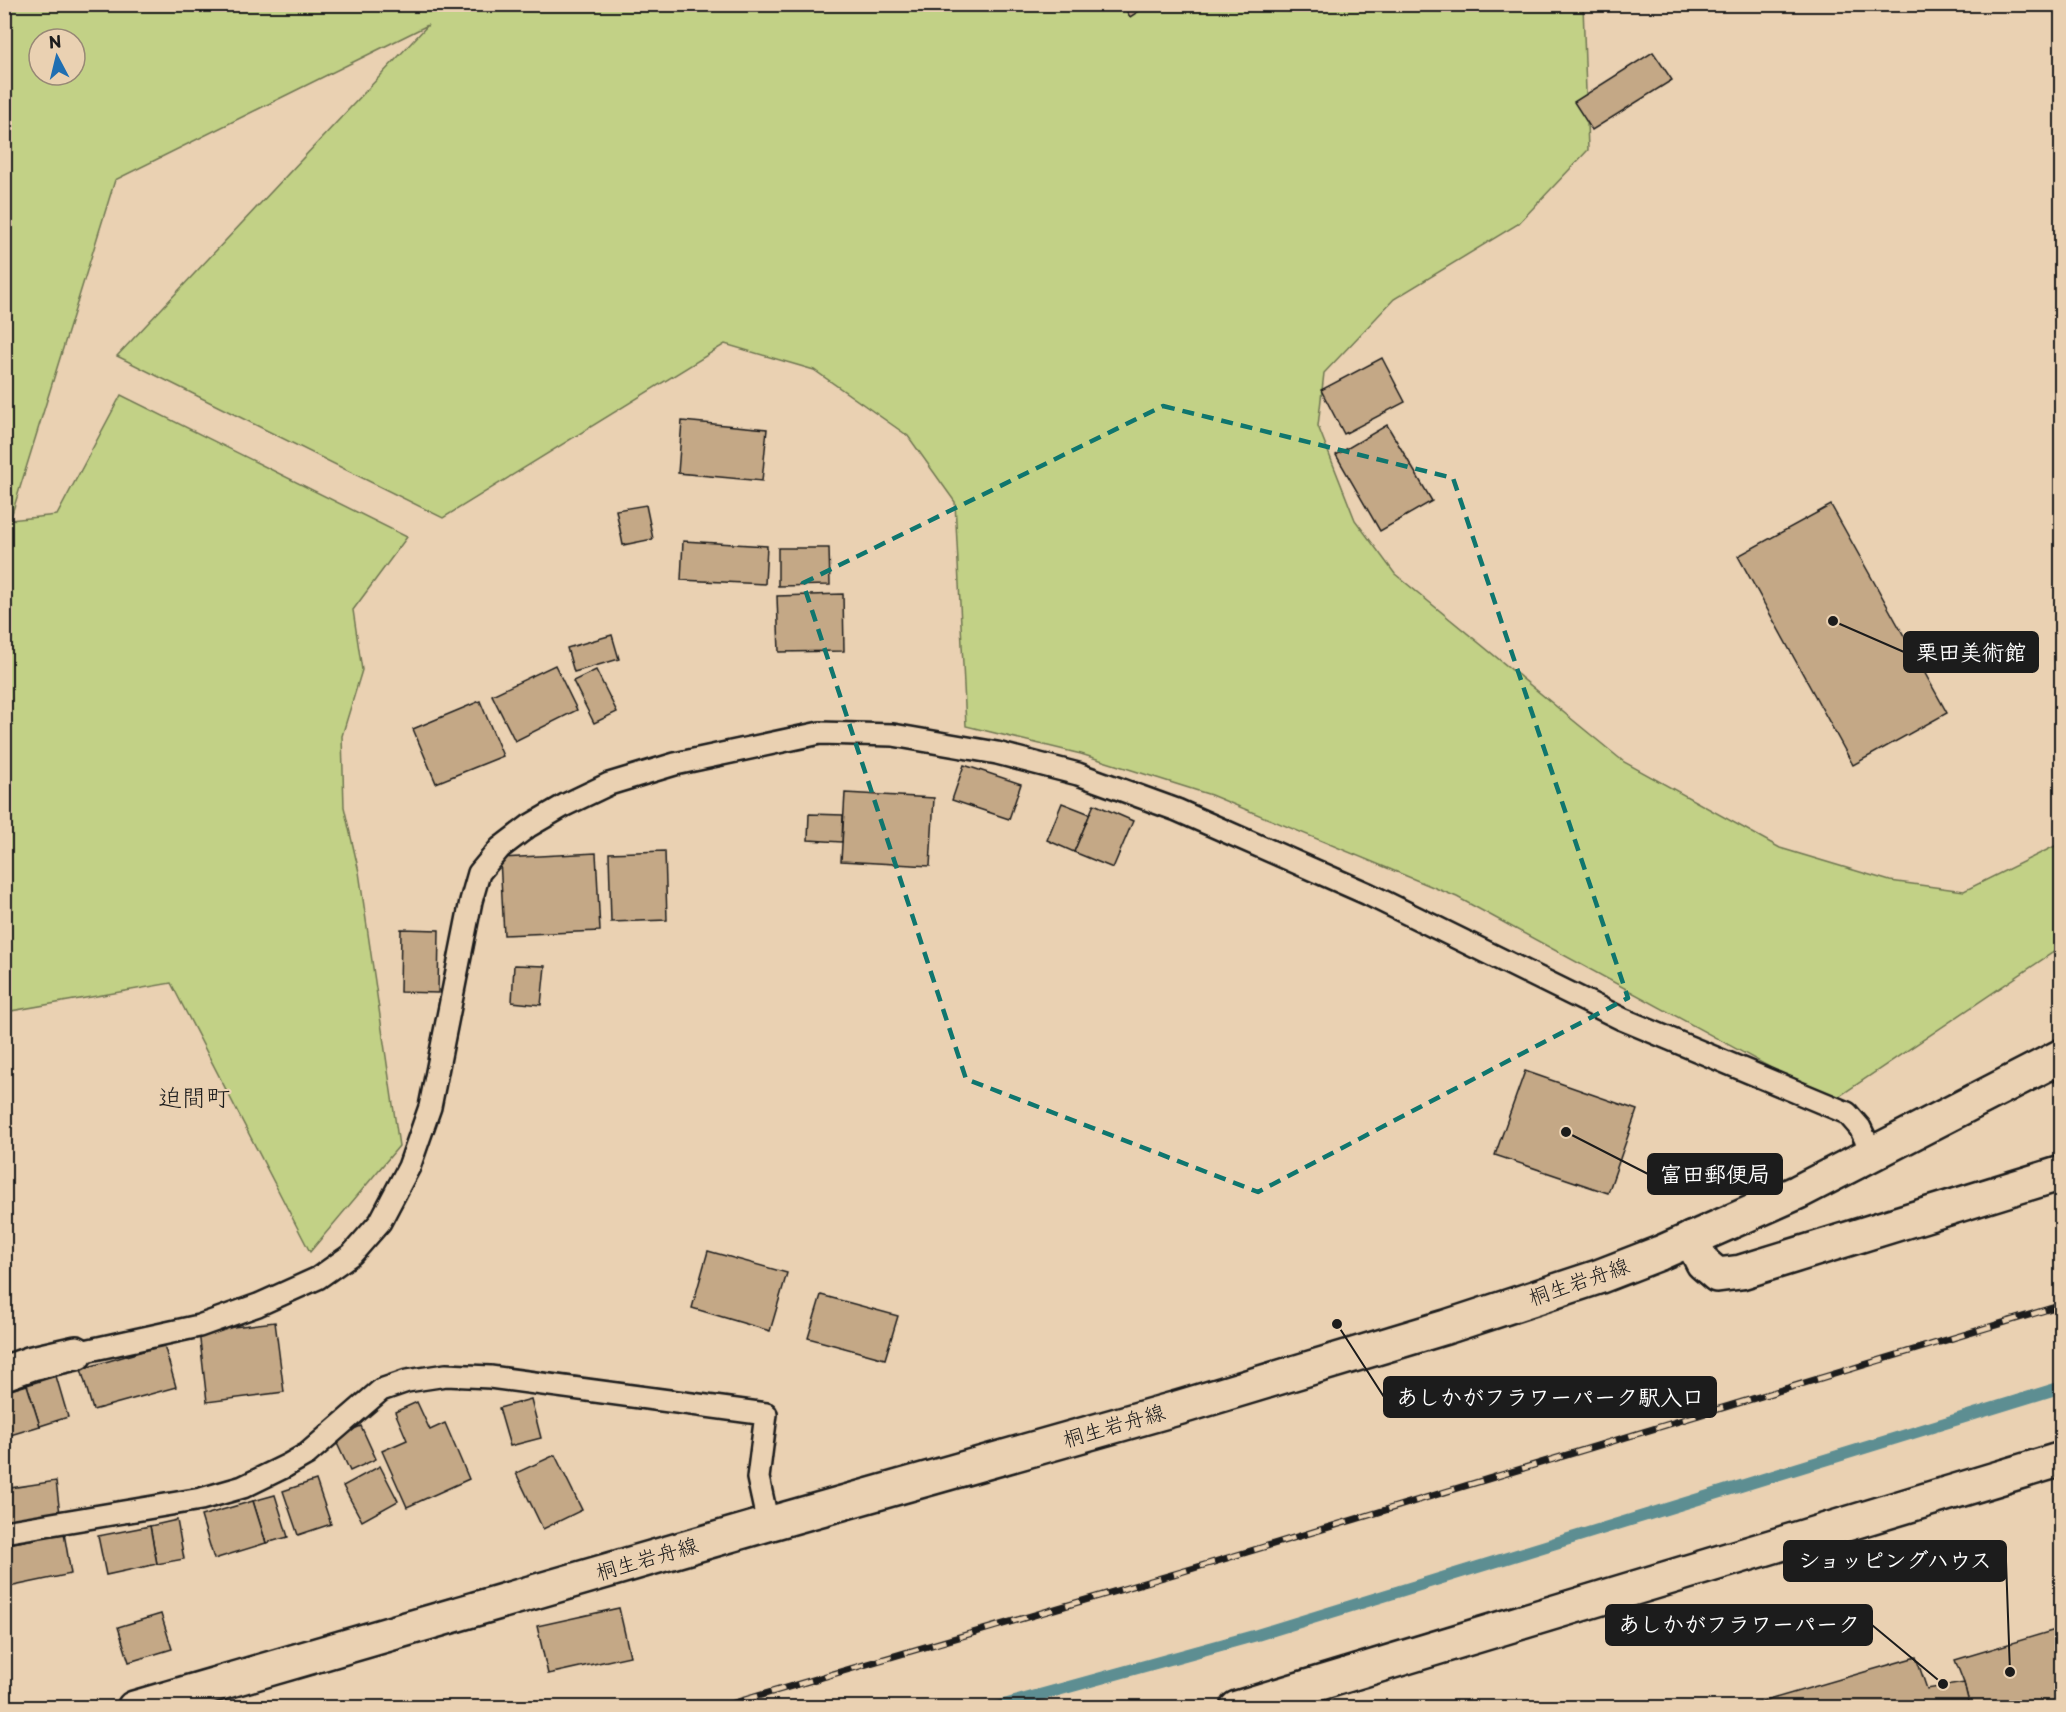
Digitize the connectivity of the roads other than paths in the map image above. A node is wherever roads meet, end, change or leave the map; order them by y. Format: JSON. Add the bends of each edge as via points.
{"nodes":[{"id":1,"x":2061,"y":1056,"type":"edge"},
{"id":2,"x":1872,"y":1153,"type":"junction"},
{"id":3,"x":2061,"y":1173,"type":"edge"},
{"id":4,"x":1691,"y":1239,"type":"junction"},
{"id":5,"x":76,"y":1353,"type":"joint"},
{"id":6,"x":4,"y":1373,"type":"edge"},
{"id":7,"x":2061,"y":1459,"type":"edge"},
{"id":8,"x":768,"y":1524,"type":"junction"},
{"id":9,"x":4,"y":1532,"type":"edge"},
{"id":10,"x":134,"y":1707,"type":"edge"},
{"id":11,"x":1237,"y":1707,"type":"edge"}],
"edges":[{"from":1,"to":2,"type":"main road","name":"桐生岩舟線"},
{"from":2,"to":4,"type":"main road","name":"桐生岩舟線","via":[[1798,1192]]},
{"from":2,"to":5,"type":"lane","via":[[1860,1128],[1847,1113],[1622,1019],[1368,894],[1177,810],[1078,774],[997,753],[893,735],[820,734],[675,764],[609,784],[564,805],[500,848],[479,873],[430,1107],[409,1167],[380,1222],[352,1254],[318,1278],[258,1305],[199,1326]]},
{"from":3,"to":4,"type":"main road","via":[[1741,1272],[1717,1275],[1703,1263]]},
{"from":4,"to":8,"type":"main road","name":"桐生岩舟線","via":[[1598,1277],[1446,1327]]},
{"from":5,"to":6,"type":"main road"},
{"from":7,"to":11,"type":"main road"},
{"from":8,"to":9,"type":"lane","via":[[758,1478],[766,1413],[490,1377],[446,1375],[381,1390],[307,1454],[243,1487],[201,1499]]},
{"from":8,"to":10,"type":"main road","name":"桐生岩舟線"}]}
